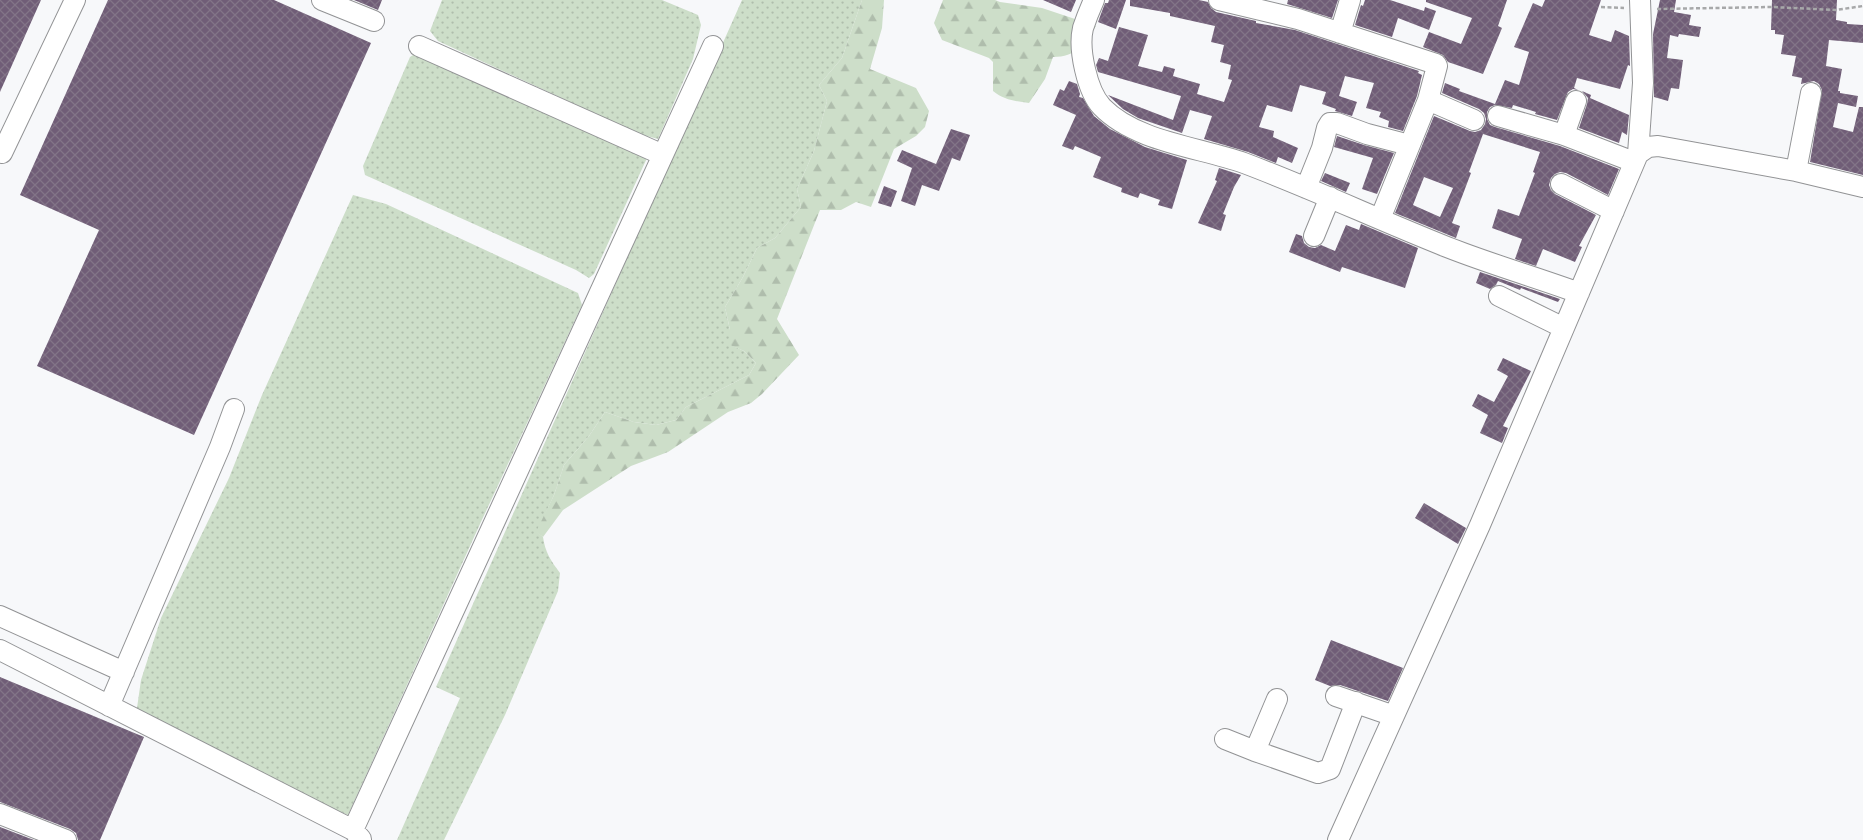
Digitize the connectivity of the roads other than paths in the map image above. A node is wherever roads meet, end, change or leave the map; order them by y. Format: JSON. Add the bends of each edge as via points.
{"nodes":[{"id":1,"x":75,"y":0,"type":"edge"},
{"id":2,"x":322,"y":0,"type":"edge"},
{"id":3,"x":1094,"y":0,"type":"edge"},
{"id":4,"x":1219,"y":0,"type":"edge"},
{"id":5,"x":1350,"y":0,"type":"edge"},
{"id":6,"x":1641,"y":5,"type":"edge"},
{"id":7,"x":374,"y":21,"type":"dead end"},
{"id":8,"x":1340,"y":33,"type":"junction"},
{"id":9,"x":419,"y":46,"type":"dead end"},
{"id":10,"x":713,"y":46,"type":"dead end"},
{"id":11,"x":1811,"y":93,"type":"dead end"},
{"id":12,"x":1428,"y":100,"type":"junction"},
{"id":13,"x":1576,"y":101,"type":"dead end"},
{"id":14,"x":1498,"y":116,"type":"dead end"},
{"id":15,"x":1474,"y":120,"type":"dead end"},
{"id":16,"x":1564,"y":135,"type":"junction"},
{"id":17,"x":1409,"y":145,"type":"junction"},
{"id":18,"x":2,"y":152,"type":"dead end"},
{"id":19,"x":663,"y":155,"type":"junction"},
{"id":20,"x":1636,"y":158,"type":"junction"},
{"id":21,"x":1796,"y":172,"type":"junction"},
{"id":22,"x":1561,"y":184,"type":"dead end"},
{"id":23,"x":1863,"y":187,"type":"edge"},
{"id":24,"x":1306,"y":188,"type":"junction"},
{"id":25,"x":1330,"y":197,"type":"junction"},
{"id":26,"x":1614,"y":211,"type":"junction"},
{"id":27,"x":1380,"y":219,"type":"junction"},
{"id":28,"x":1314,"y":236,"type":"dead end"},
{"id":29,"x":1579,"y":293,"type":"junction"},
{"id":30,"x":1499,"y":296,"type":"dead end"},
{"id":31,"x":1564,"y":328,"type":"junction"},
{"id":32,"x":234,"y":409,"type":"dead end"},
{"id":33,"x":0,"y":616,"type":"edge"},
{"id":34,"x":0,"y":650,"type":"edge"},
{"id":35,"x":124,"y":672,"type":"junction"},
{"id":36,"x":1336,"y":696,"type":"dead end"},
{"id":37,"x":1278,"y":699,"type":"dead end"},
{"id":38,"x":1356,"y":702,"type":"junction"},
{"id":39,"x":109,"y":706,"type":"junction"},
{"id":40,"x":1394,"y":716,"type":"junction"},
{"id":41,"x":1225,"y":738,"type":"dead end"},
{"id":42,"x":1255,"y":751,"type":"junction"},
{"id":43,"x":0,"y":814,"type":"edge"},
{"id":44,"x":357,"y":835,"type":"edge"},
{"id":45,"x":66,"y":840,"type":"edge"},
{"id":46,"x":1338,"y":840,"type":"edge"}],
"edges":[{"from":1,"to":18,"type":"street"},
{"from":2,"to":7,"type":"street"},
{"from":3,"to":24,"type":"street","via":[[1083,29],[1083,60],[1091,88],[1101,106],[1113,117],[1133,130],[1242,162]]},
{"from":4,"to":8,"type":"street"},
{"from":5,"to":8,"type":"street"},
{"from":6,"to":20,"type":"street","via":[[1643,83]]},
{"from":8,"to":12,"type":"street","via":[[1436,64]]},
{"from":9,"to":19,"type":"street"},
{"from":10,"to":19,"type":"street"},
{"from":11,"to":21,"type":"street"},
{"from":12,"to":15,"type":"street"},
{"from":12,"to":17,"type":"street"},
{"from":13,"to":16,"type":"street"},
{"from":14,"to":16,"type":"street"},
{"from":16,"to":20,"type":"street"},
{"from":17,"to":24,"type":"street","via":[[1330,124]]},
{"from":17,"to":27,"type":"street"},
{"from":19,"to":44,"type":"street"},
{"from":20,"to":21,"type":"street","via":[[1648,146],[1658,146]]},
{"from":20,"to":26,"type":"street"},
{"from":21,"to":23,"type":"street"},
{"from":22,"to":26,"type":"street"},
{"from":24,"to":25,"type":"street"},
{"from":25,"to":27,"type":"street"},
{"from":25,"to":28,"type":"street"},
{"from":26,"to":29,"type":"street"},
{"from":27,"to":29,"type":"street","via":[[1448,247]]},
{"from":29,"to":31,"type":"street"},
{"from":30,"to":31,"type":"street"},
{"from":31,"to":40,"type":"street"},
{"from":32,"to":35,"type":"street"},
{"from":33,"to":35,"type":"street"},
{"from":34,"to":39,"type":"street"},
{"from":35,"to":39,"type":"street"},
{"from":36,"to":38,"type":"street"},
{"from":37,"to":42,"type":"street"},
{"from":38,"to":40,"type":"street"},
{"from":38,"to":42,"type":"street","via":[[1330,769],[1318,773]]},
{"from":39,"to":44,"type":"street"},
{"from":40,"to":46,"type":"street"},
{"from":41,"to":42,"type":"street"},
{"from":43,"to":45,"type":"street"}]}
